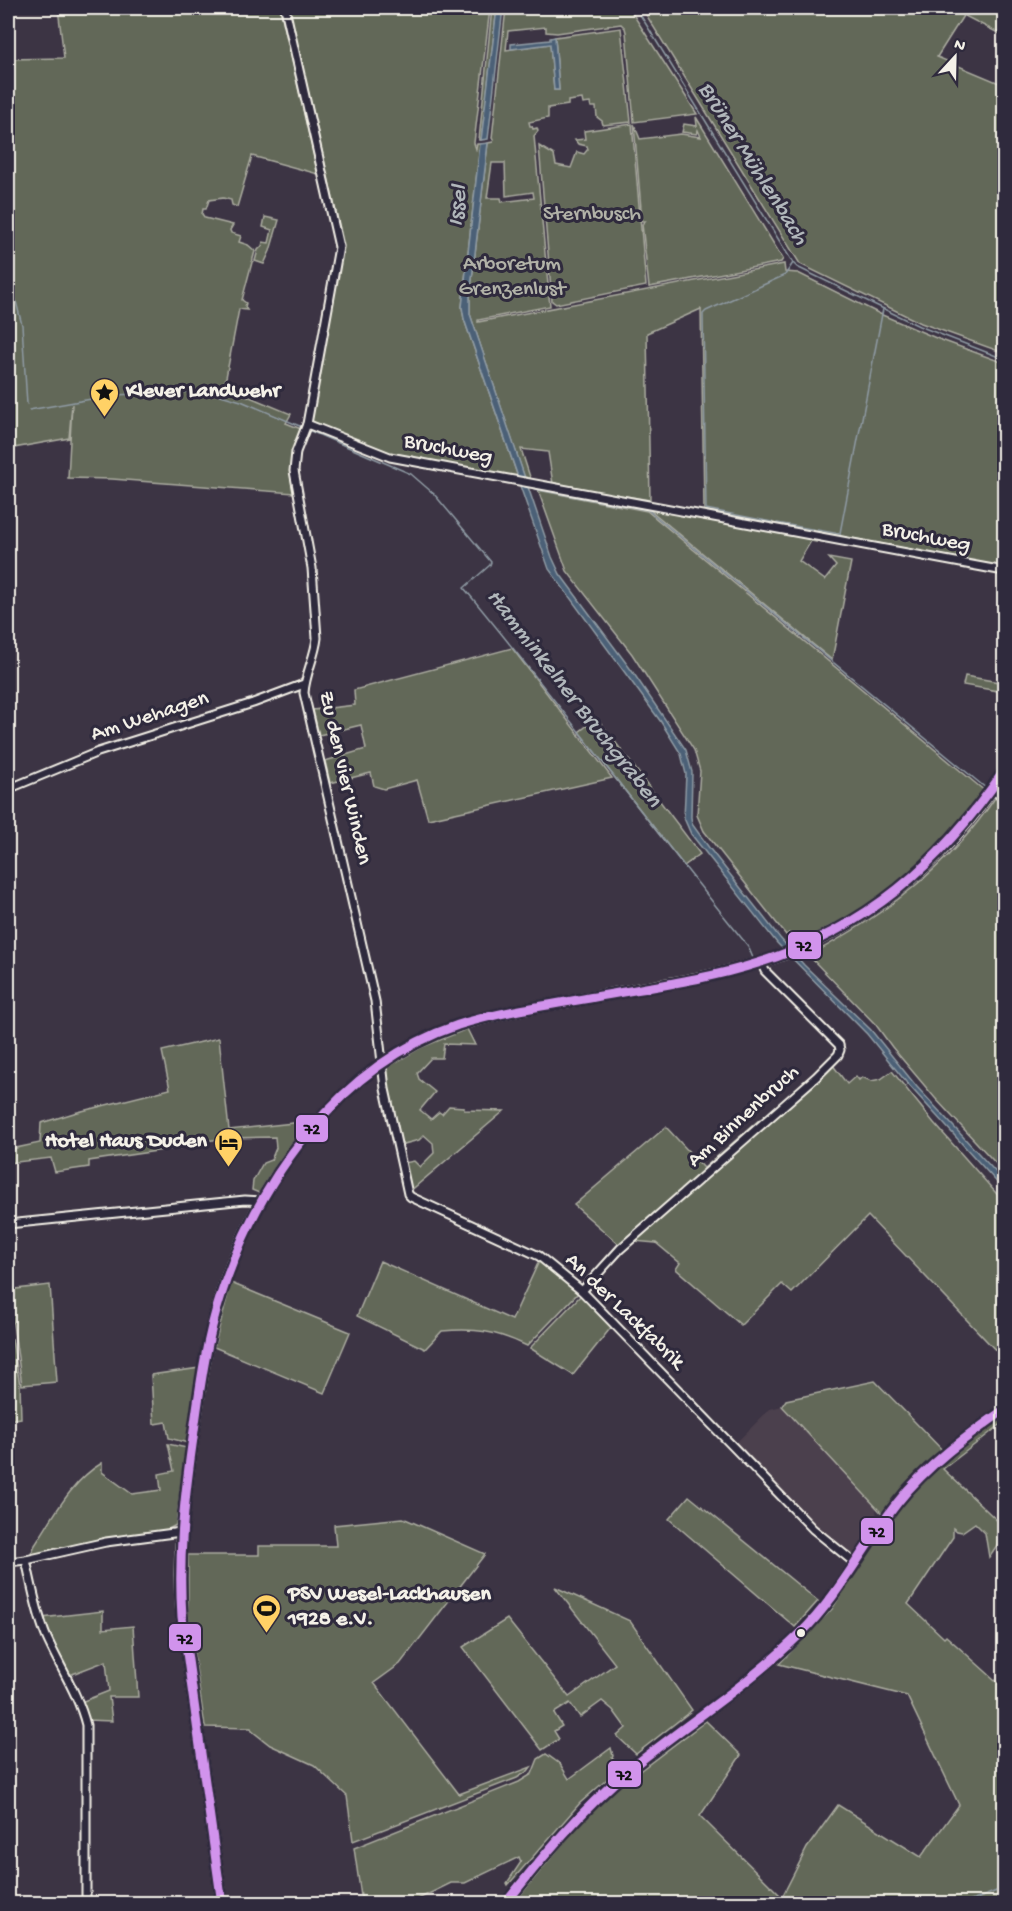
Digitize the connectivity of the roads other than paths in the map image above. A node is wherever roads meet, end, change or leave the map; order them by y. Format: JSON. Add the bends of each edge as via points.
{"nodes":[{"id":1,"x":285,"y":8,"type":"edge"},
{"id":2,"x":307,"y":424,"type":"junction"},
{"id":3,"x":1005,"y":572,"type":"edge"},
{"id":4,"x":304,"y":684,"type":"junction"},
{"id":5,"x":1005,"y":771,"type":"edge"},
{"id":6,"x":8,"y":789,"type":"edge"},
{"id":7,"x":993,"y":789,"type":"junction"},
{"id":8,"x":1005,"y":799,"type":"edge"},
{"id":9,"x":761,"y":963,"type":"junction"},
{"id":10,"x":381,"y":1064,"type":"junction"},
{"id":11,"x":262,"y":1201,"type":"junction"},
{"id":12,"x":8,"y":1224,"type":"edge"},
{"id":13,"x":582,"y":1291,"type":"junction"},
{"id":14,"x":1005,"y":1410,"type":"edge"},
{"id":15,"x":181,"y":1532,"type":"junction"},
{"id":16,"x":26,"y":1560,"type":"junction"},
{"id":17,"x":8,"y":1562,"type":"edge"},
{"id":18,"x":856,"y":1564,"type":"junction"},
{"id":19,"x":86,"y":1904,"type":"edge"},
{"id":20,"x":222,"y":1904,"type":"edge"},
{"id":21,"x":505,"y":1904,"type":"edge"}],
"edges":[{"from":1,"to":2,"type":"street","via":[[339,247]]},
{"from":2,"to":3,"type":"street","name":"Bruchweg","via":[[390,457]]},
{"from":2,"to":4,"type":"street","name":"Zu den vier Winden","via":[[296,452],[294,471],[312,568],[317,638]]},
{"from":4,"to":6,"type":"street","name":"Am Wehagen","via":[[98,752]]},
{"from":4,"to":10,"type":"street","name":"Zu den vier Winden","via":[[375,1001]]},
{"from":5,"to":7,"type":"main road"},
{"from":7,"to":8,"type":"street"},
{"from":7,"to":9,"type":"main road","via":[[945,848],[899,889],[851,923]]},
{"from":9,"to":10,"type":"main road","via":[[481,1019],[440,1032]]},
{"from":9,"to":13,"type":"street","name":"Am Binnenbruch","via":[[839,1046],[838,1055],[620,1249]]},
{"from":10,"to":11,"type":"main road","via":[[347,1091],[310,1131]]},
{"from":10,"to":13,"type":"street","name":"An der Lackfabrik","via":[[406,1189],[411,1197],[539,1256]]},
{"from":11,"to":12,"type":"street"},
{"from":11,"to":15,"type":"main road","via":[[230,1270],[213,1320]]},
{"from":13,"to":18,"type":"street","name":"An der Lackfabrik","via":[[813,1529]]},
{"from":14,"to":18,"type":"main road","via":[[922,1475],[893,1509]]},
{"from":15,"to":16,"type":"street","via":[[95,1544]]},
{"from":15,"to":20,"type":"main road","via":[[182,1617]]},
{"from":16,"to":17,"type":"street"},
{"from":16,"to":19,"type":"street","via":[[38,1613],[86,1725]]},
{"from":18,"to":21,"type":"main road","via":[[820,1613],[782,1652],[605,1792],[555,1843]]}]}
